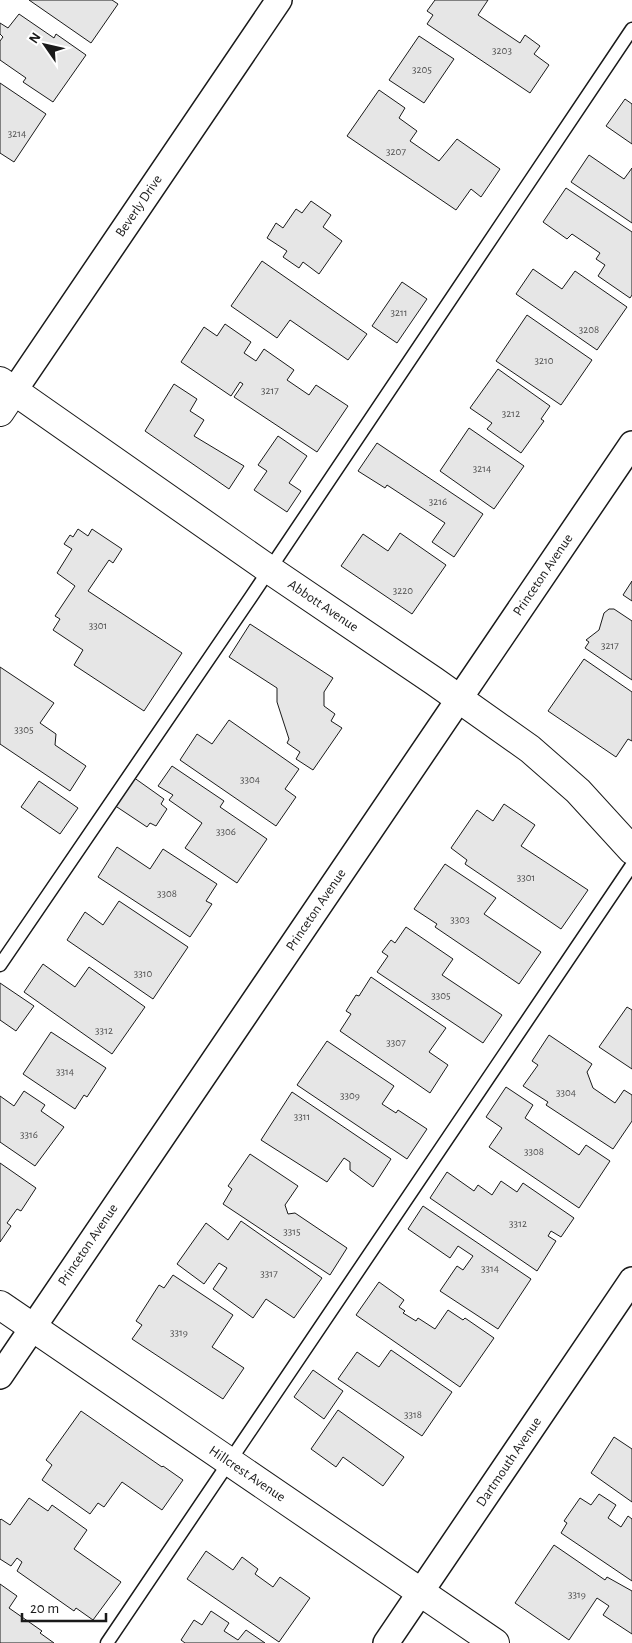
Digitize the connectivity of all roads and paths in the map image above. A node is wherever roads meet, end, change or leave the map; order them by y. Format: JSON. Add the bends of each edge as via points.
{"nodes":[{"id":1,"x":279,"y":0,"type":"edge"},
{"id":2,"x":632,"y":30,"type":"edge"},
{"id":3,"x":5,"y":395,"type":"edge"},
{"id":4,"x":632,"y":444,"type":"edge"},
{"id":5,"x":270,"y":570,"type":"junction"},
{"id":6,"x":459,"y":699,"type":"junction"},
{"id":7,"x":632,"y":850,"type":"edge"},
{"id":8,"x":632,"y":865,"type":"edge"},
{"id":9,"x":0,"y":965,"type":"edge"},
{"id":10,"x":632,"y":1280,"type":"edge"},
{"id":11,"x":0,"y":1305,"type":"edge"},
{"id":12,"x":33,"y":1327,"type":"junction"},
{"id":13,"x":0,"y":1376,"type":"edge"},
{"id":14,"x":230,"y":1462,"type":"junction"},
{"id":15,"x":420,"y":1592,"type":"junction"},
{"id":16,"x":107,"y":1643,"type":"edge"},
{"id":17,"x":386,"y":1643,"type":"edge"},
{"id":18,"x":495,"y":1643,"type":"edge"}],
"edges":[{"from":1,"to":3,"type":"street","name":"Beverly Drive"},
{"from":2,"to":5,"type":"lane"},
{"from":3,"to":5,"type":"street","name":"Abbott Avenue"},
{"from":4,"to":6,"type":"street","name":"Princeton Avenue"},
{"from":5,"to":6,"type":"street","name":"Abbott Avenue"},
{"from":5,"to":9,"type":"lane"},
{"from":6,"to":7,"type":"street","name":"Abbott Avenue","via":[[530,749],[578,791]]},
{"from":6,"to":12,"type":"street","name":"Princeton Avenue"},
{"from":8,"to":14,"type":"lane"},
{"from":10,"to":15,"type":"street","name":"Dartmouth Avenue"},
{"from":11,"to":12,"type":"street","name":"Hillcrest Avenue"},
{"from":12,"to":13,"type":"street","name":"Princeton Avenue"},
{"from":12,"to":14,"type":"street","name":"Hillcrest Avenue"},
{"from":14,"to":15,"type":"street","name":"Hillcrest Avenue"},
{"from":14,"to":16,"type":"lane"},
{"from":15,"to":17,"type":"street","name":"Dartmouth Avenue"},
{"from":15,"to":18,"type":"street","name":"Hillcrest Avenue"}]}
